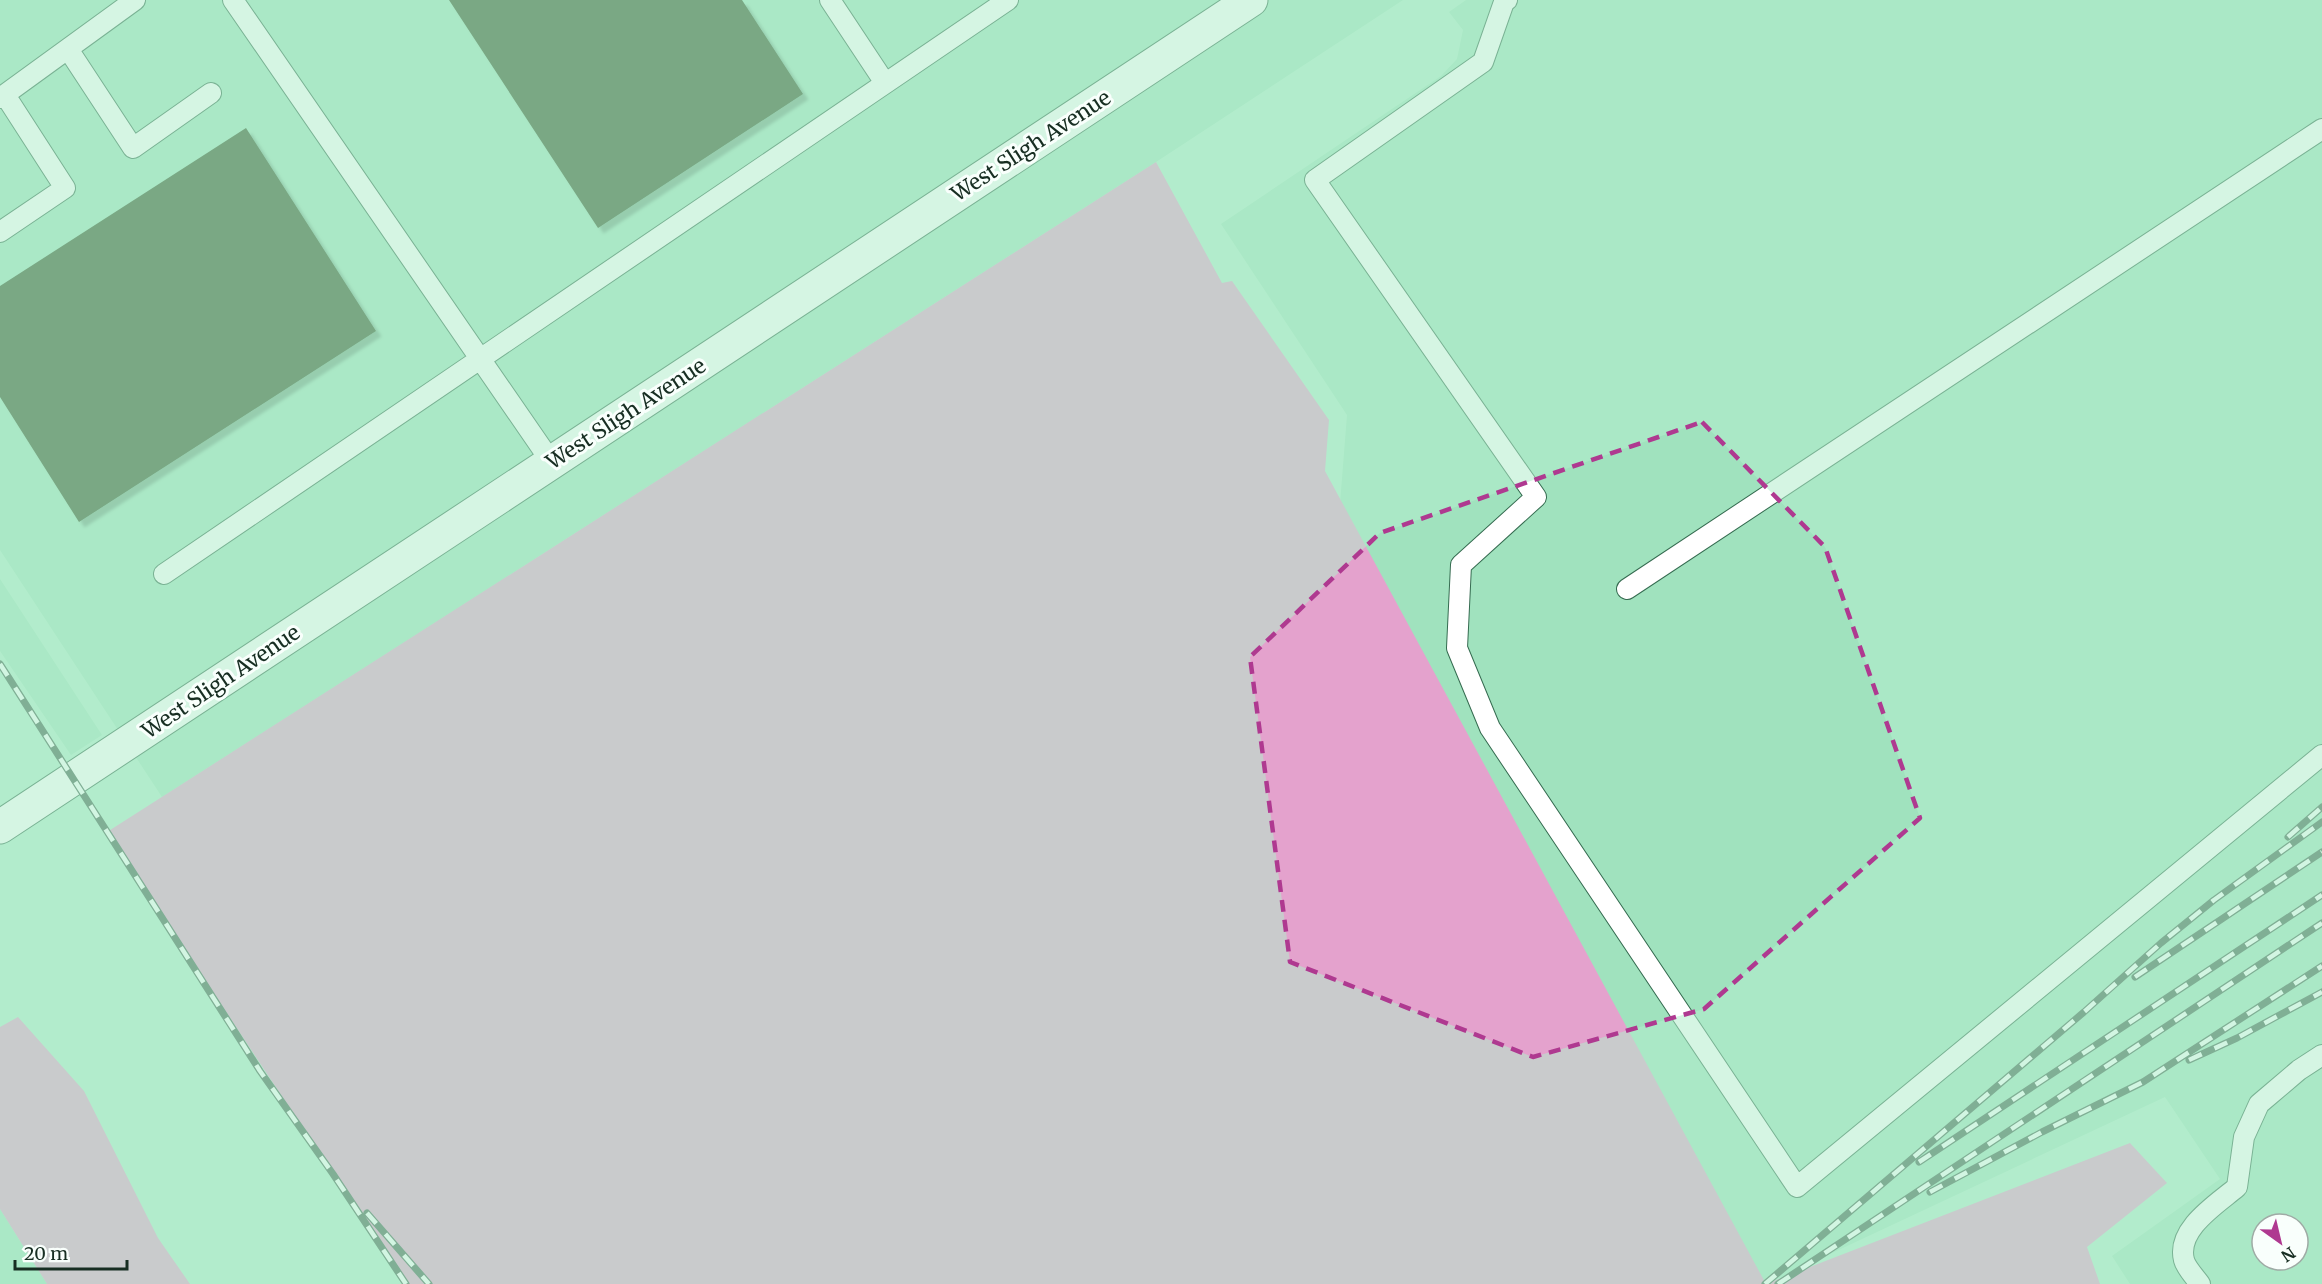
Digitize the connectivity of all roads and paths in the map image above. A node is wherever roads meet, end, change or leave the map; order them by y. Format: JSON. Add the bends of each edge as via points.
{"nodes":[{"id":1,"x":135,"y":0,"type":"edge"},
{"id":2,"x":233,"y":0,"type":"edge"},
{"id":3,"x":830,"y":0,"type":"edge"},
{"id":4,"x":1008,"y":0,"type":"edge"},
{"id":5,"x":1251,"y":0,"type":"edge"},
{"id":6,"x":1507,"y":0,"type":"edge"},
{"id":7,"x":68,"y":49,"type":"junction"},
{"id":8,"x":885,"y":83,"type":"junction"},
{"id":9,"x":211,"y":93,"type":"dead end"},
{"id":10,"x":2,"y":96,"type":"edge"},
{"id":11,"x":2322,"y":129,"type":"edge"},
{"id":12,"x":0,"y":232,"type":"edge"},
{"id":13,"x":481,"y":360,"type":"junction"},
{"id":14,"x":552,"y":463,"type":"junction"},
{"id":15,"x":164,"y":574,"type":"dead end"},
{"id":16,"x":1627,"y":589,"type":"dead end"},
{"id":17,"x":2322,"y":754,"type":"edge"},
{"id":18,"x":0,"y":827,"type":"edge"},
{"id":19,"x":2322,"y":1055,"type":"edge"},
{"id":20,"x":2200,"y":1284,"type":"edge"}],
"edges":[{"from":1,"to":7,"type":"lane"},
{"from":2,"to":13,"type":"lane"},
{"from":3,"to":8,"type":"lane"},
{"from":4,"to":8,"type":"lane"},
{"from":5,"to":14,"type":"main road","name":"West Sligh Avenue"},
{"from":6,"to":17,"type":"lane","via":[[1483,62],[1315,180],[1536,497],[1461,565],[1458,648],[1490,728],[1797,1187]]},
{"from":7,"to":9,"type":"lane","via":[[133,148]]},
{"from":7,"to":10,"type":"lane"},
{"from":8,"to":13,"type":"lane"},
{"from":10,"to":12,"type":"lane","via":[[65,188]]},
{"from":11,"to":16,"type":"lane"},
{"from":13,"to":14,"type":"lane"},
{"from":13,"to":15,"type":"lane"},
{"from":14,"to":18,"type":"main road","name":"West Sligh Avenue"},
{"from":19,"to":20,"type":"lane","via":[[2259,1104],[2244,1137],[2237,1187],[2191,1227],[2184,1244],[2184,1261]]}]}
